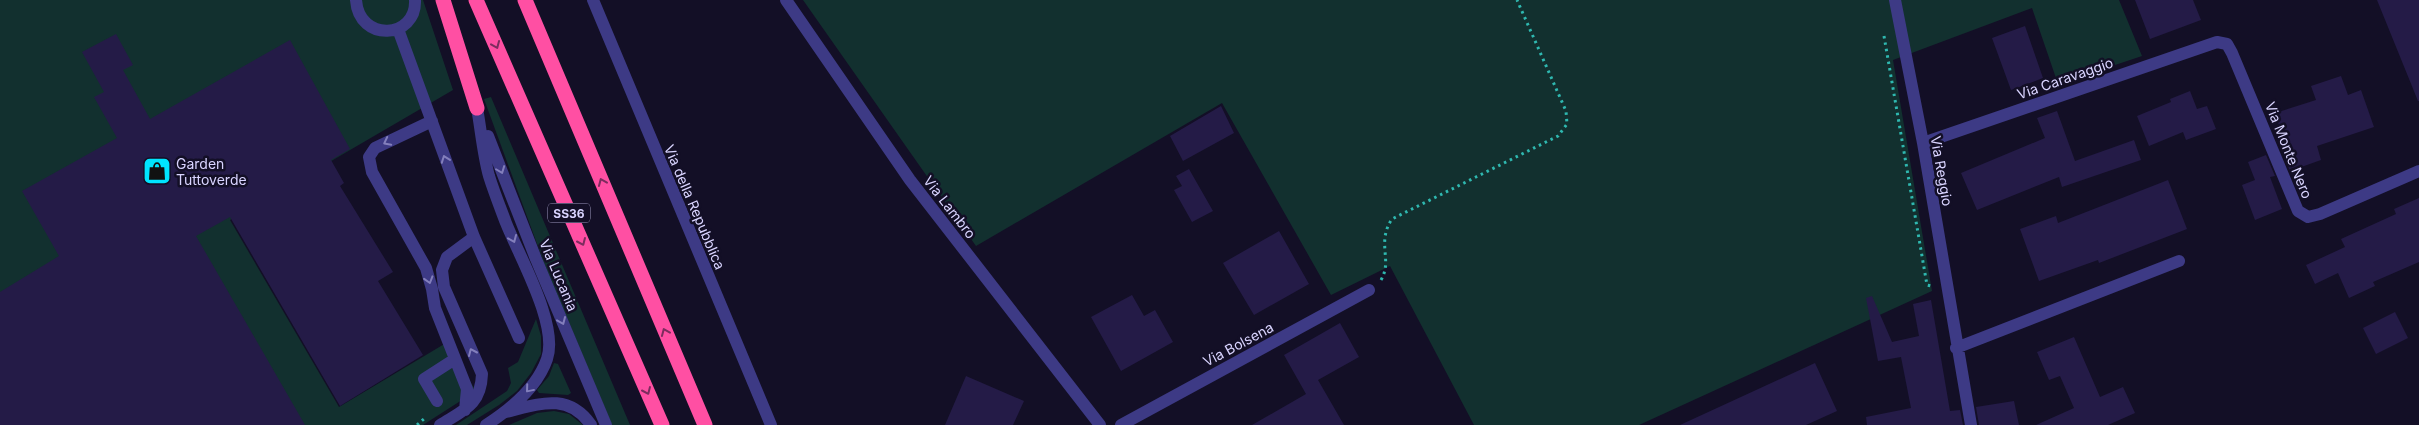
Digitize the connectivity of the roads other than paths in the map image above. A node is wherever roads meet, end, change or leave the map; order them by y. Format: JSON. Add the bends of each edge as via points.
{"nodes":[{"id":1,"x":356,"y":0,"type":"edge"},
{"id":2,"x":415,"y":0,"type":"edge"},
{"id":3,"x":443,"y":0,"type":"edge"},
{"id":4,"x":476,"y":0,"type":"edge"},
{"id":5,"x":524,"y":0,"type":"edge"},
{"id":6,"x":593,"y":0,"type":"edge"},
{"id":7,"x":786,"y":0,"type":"edge"},
{"id":8,"x":1895,"y":0,"type":"edge"},
{"id":9,"x":398,"y":29,"type":"junction"},
{"id":10,"x":2217,"y":42,"type":"joint"},
{"id":11,"x":477,"y":108,"type":"junction"},
{"id":12,"x":432,"y":121,"type":"junction"},
{"id":13,"x":1923,"y":143,"type":"junction"},
{"id":14,"x":2419,"y":171,"type":"edge"},
{"id":15,"x":474,"y":238,"type":"junction"},
{"id":16,"x":2179,"y":261,"type":"dead end"},
{"id":17,"x":1370,"y":290,"type":"road end"},
{"id":18,"x":519,"y":338,"type":"dead end"},
{"id":19,"x":1956,"y":348,"type":"junction"},
{"id":20,"x":455,"y":359,"type":"junction"},
{"id":21,"x":437,"y":401,"type":"dead end"},
{"id":22,"x":465,"y":410,"type":"junction"},
{"id":23,"x":506,"y":412,"type":"junction"},
{"id":24,"x":440,"y":425,"type":"edge"},
{"id":25,"x":486,"y":425,"type":"edge"},
{"id":26,"x":591,"y":425,"type":"edge"},
{"id":27,"x":606,"y":425,"type":"edge"},
{"id":28,"x":662,"y":425,"type":"edge"},
{"id":29,"x":705,"y":425,"type":"edge"},
{"id":30,"x":770,"y":425,"type":"edge"},
{"id":31,"x":1100,"y":425,"type":"edge"},
{"id":32,"x":1121,"y":425,"type":"edge"},
{"id":33,"x":1971,"y":425,"type":"edge"}],
"edges":[{"from":1,"to":9,"type":"street","via":[[358,10],[369,26],[383,31]]},
{"from":2,"to":9,"type":"street","via":[[412,15]]},
{"from":3,"to":11,"type":"highway"},
{"from":4,"to":28,"type":"highway","number":"SS36","one_way":true},
{"from":29,"to":5,"type":"highway","number":"SS36","one_way":true},
{"from":6,"to":30,"type":"street","name":"Via della Repubblica"},
{"from":7,"to":31,"type":"street","name":"Via Lambro","via":[[910,180]]},
{"from":8,"to":13,"type":"street","name":"Via Reggio"},
{"from":9,"to":12,"type":"street"},
{"from":10,"to":13,"type":"street","name":"Via Caravaggio"},
{"from":10,"to":14,"type":"street","name":"Via Monte Nero","via":[[2227,44],[2232,53],[2298,211],[2308,217],[2320,214]]},
{"from":11,"to":23,"type":"street","one_way":true,"via":[[489,174],[546,319],[550,339],[548,358],[540,374]]},
{"from":11,"to":27,"type":"street","name":"Via Lucania","one_way":true},
{"from":15,"to":12,"type":"street","one_way":true},
{"from":12,"to":20,"type":"street","one_way":true,"via":[[376,148],[369,157],[372,172],[426,268],[435,308]]},
{"from":13,"to":19,"type":"street","name":"Via Reggio"},
{"from":15,"to":18,"type":"street"},
{"from":22,"to":15,"type":"street","one_way":true,"via":[[478,397],[482,374],[444,287],[442,270],[447,257]]},
{"from":16,"to":19,"type":"street"},
{"from":17,"to":32,"type":"street","name":"Via Bolsena"},
{"from":19,"to":33,"type":"street","name":"Via Reggio"},
{"from":20,"to":21,"type":"street","via":[[424,379]]},
{"from":20,"to":22,"type":"street","via":[[467,389]]},
{"from":22,"to":24,"type":"street"},
{"from":23,"to":25,"type":"street"},
{"from":23,"to":26,"type":"street","via":[[550,403],[569,404],[584,414]]}]}
